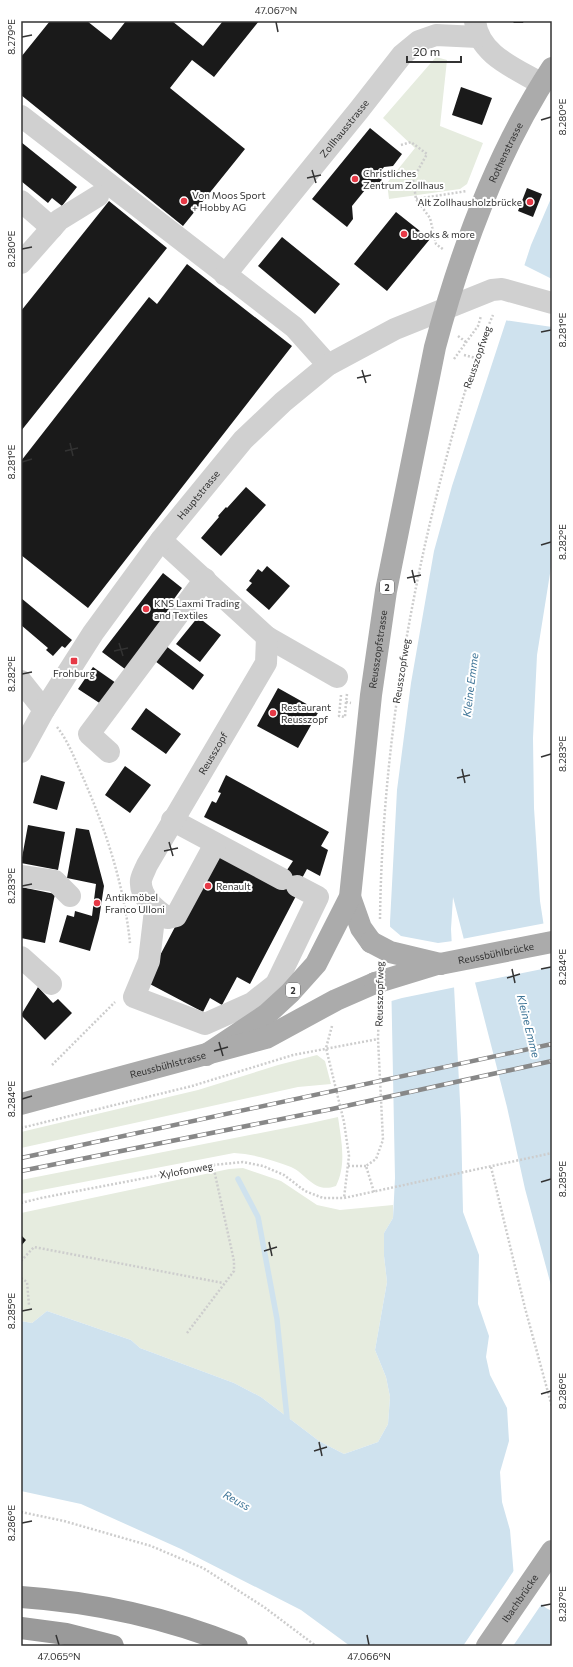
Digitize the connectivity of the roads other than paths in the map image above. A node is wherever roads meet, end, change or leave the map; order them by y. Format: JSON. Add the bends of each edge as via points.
{"nodes":[{"id":1,"x":477,"y":29,"type":"edge"},
{"id":2,"x":549,"y":81,"type":"edge"},
{"id":3,"x":21,"y":116,"type":"edge"},
{"id":4,"x":98,"y":196,"type":"dead end"},
{"id":5,"x":21,"y":201,"type":"edge"},
{"id":6,"x":52,"y":228,"type":"junction"},
{"id":7,"x":21,"y":263,"type":"edge"},
{"id":8,"x":225,"y":275,"type":"junction"},
{"id":9,"x":552,"y":303,"type":"edge"},
{"id":10,"x":445,"y":310,"type":"junction"},
{"id":11,"x":328,"y":365,"type":"junction"},
{"id":12,"x":161,"y":540,"type":"junction"},
{"id":13,"x":205,"y":579,"type":"junction"},
{"id":14,"x":267,"y":638,"type":"junction"},
{"id":15,"x":21,"y":681,"type":"edge"},
{"id":16,"x":339,"y":686,"type":"road end"},
{"id":17,"x":44,"y":710,"type":"junction"},
{"id":18,"x":21,"y":752,"type":"edge"},
{"id":19,"x":109,"y":752,"type":"dead end"},
{"id":20,"x":172,"y":820,"type":"junction"},
{"id":21,"x":215,"y":844,"type":"junction"},
{"id":22,"x":21,"y":876,"type":"edge"},
{"id":23,"x":70,"y":896,"type":"dead end"},
{"id":24,"x":350,"y":897,"type":"junction"},
{"id":25,"x":155,"y":910,"type":"junction"},
{"id":26,"x":376,"y":933,"type":"joint"},
{"id":27,"x":552,"y":942,"type":"edge"},
{"id":28,"x":21,"y":957,"type":"edge"},
{"id":29,"x":440,"y":964,"type":"junction"},
{"id":30,"x":52,"y":984,"type":"dead end"},
{"id":31,"x":377,"y":992,"type":"joint"},
{"id":32,"x":206,"y":1055,"type":"junction"},
{"id":33,"x":21,"y":1104,"type":"edge"},
{"id":34,"x":552,"y":1551,"type":"edge"},
{"id":35,"x":21,"y":1597,"type":"edge"},
{"id":36,"x":21,"y":1628,"type":"edge"},
{"id":37,"x":113,"y":1646,"type":"edge"},
{"id":38,"x":237,"y":1646,"type":"edge"},
{"id":39,"x":487,"y":1646,"type":"edge"}],
"edges":[{"from":1,"to":2,"type":"street","name":"Zollhausstrasse","via":[[486,49],[509,65]]},
{"from":1,"to":8,"type":"street","name":"Zollhausstrasse","via":[[436,35],[419,41],[402,55]]},
{"from":2,"to":10,"type":"main road","name":"Rothenstrasse","number":"2","via":[[514,133],[470,233]]},
{"from":3,"to":8,"type":"street"},
{"from":4,"to":6,"type":"street","via":[[59,220]]},
{"from":5,"to":6,"type":"street"},
{"from":6,"to":7,"type":"street"},
{"from":8,"to":11,"type":"street","via":[[294,328]]},
{"from":9,"to":10,"type":"street","name":"Hauptstrasse","via":[[506,290],[492,290]]},
{"from":10,"to":11,"type":"street","name":"Hauptstrasse","via":[[395,329]]},
{"from":10,"to":24,"type":"main road","name":"Reusszopfstrasse","number":"2","via":[[424,393],[386,591],[371,695]]},
{"from":11,"to":12,"type":"street","name":"Hauptstrasse","via":[[283,402],[243,440]]},
{"from":12,"to":13,"type":"street"},
{"from":12,"to":17,"type":"street","name":"Hauptstrasse","via":[[92,633]]},
{"from":13,"to":14,"type":"street"},
{"from":13,"to":19,"type":"street","via":[[89,734]]},
{"from":14,"to":16,"type":"street"},
{"from":14,"to":20,"type":"street","name":"Reusszopf","via":[[266,662]]},
{"from":15,"to":17,"type":"street"},
{"from":17,"to":18,"type":"street","name":"Hauptstrasse"},
{"from":20,"to":21,"type":"street"},
{"from":20,"to":25,"type":"street","name":"Reusszopf","via":[[141,881],[144,894]]},
{"from":21,"to":25,"type":"street","via":[[176,916],[168,918]]},
{"from":21,"to":25,"type":"street","via":[[318,897],[276,984],[252,1003],[205,1024],[134,997],[149,961]]},
{"from":22,"to":23,"type":"street","via":[[55,881]]},
{"from":24,"to":26,"type":"main road","name":"Reusszopfstrasse","via":[[361,928]]},
{"from":24,"to":32,"type":"main road","name":"Reusszopfstrasse","number":"2","via":[[316,964],[290,993],[266,1015]]},
{"from":26,"to":29,"type":"main road","name":"Reussbühlbrücke","bridge":true,"via":[[390,952]]},
{"from":27,"to":29,"type":"main road","name":"Reussbühlbrücke","number":"2"},
{"from":28,"to":30,"type":"street"},
{"from":29,"to":31,"type":"main road","name":"Reussbühlbrücke","number":"2","bridge":true},
{"from":31,"to":32,"type":"main road","name":"Reussbühlstrasse","number":"2","via":[[336,1000],[266,1038]]},
{"from":32,"to":33,"type":"main road","name":"Reussbühlstrasse","number":"2"},
{"from":34,"to":39,"type":"main road","name":"Ibachbrücke"},
{"from":35,"to":38,"type":"highway","via":[[73,1602],[155,1618]]},
{"from":36,"to":37,"type":"highway","via":[[66,1634]]}]}
